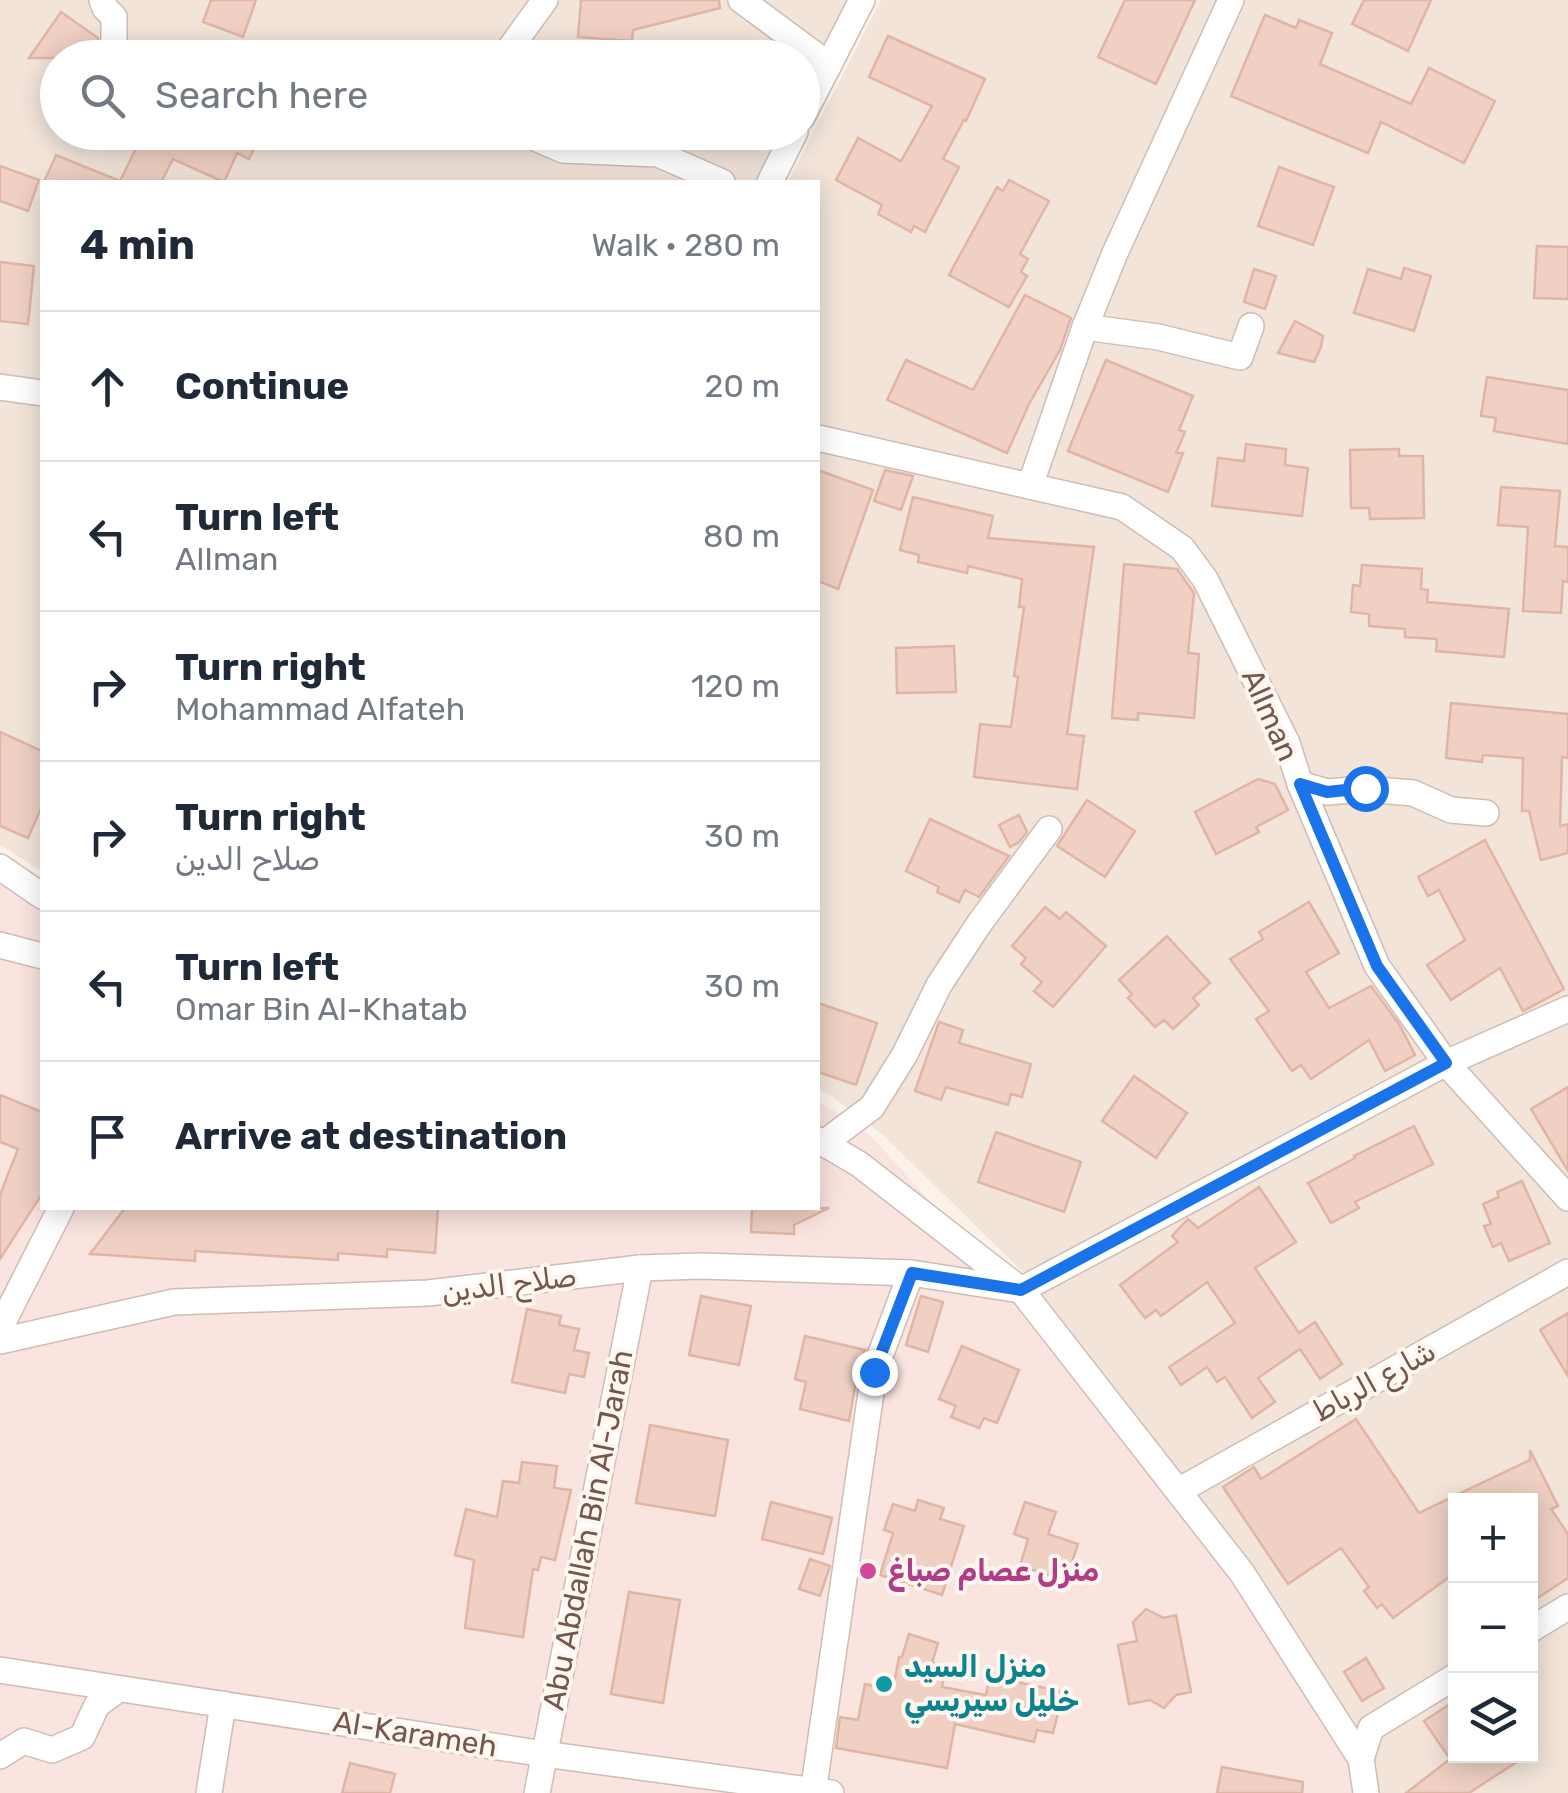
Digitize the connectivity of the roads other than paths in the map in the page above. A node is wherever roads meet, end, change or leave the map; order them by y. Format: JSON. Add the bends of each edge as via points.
{"nodes":[{"id":1,"x":102,"y":0,"type":"edge"},
{"id":2,"x":544,"y":0,"type":"edge"},
{"id":3,"x":741,"y":0,"type":"edge"},
{"id":4,"x":862,"y":0,"type":"edge"},
{"id":5,"x":1232,"y":0,"type":"edge"},
{"id":6,"x":114,"y":40,"type":"edge"},
{"id":7,"x":516,"y":40,"type":"edge"},
{"id":8,"x":795,"y":40,"type":"edge"},
{"id":9,"x":820,"y":59,"type":"edge"},
{"id":10,"x":828,"y":65,"type":"junction"},
{"id":11,"x":820,"y":81,"type":"edge"},
{"id":12,"x":563,"y":150,"type":"edge"},
{"id":13,"x":786,"y":150,"type":"edge"},
{"id":14,"x":717,"y":180,"type":"edge"},
{"id":15,"x":771,"y":180,"type":"edge"},
{"id":16,"x":1251,"y":326,"type":"dead end"},
{"id":17,"x":1085,"y":327,"type":"junction"},
{"id":18,"x":0,"y":387,"type":"edge"},
{"id":19,"x":40,"y":393,"type":"edge"},
{"id":20,"x":820,"y":438,"type":"edge"},
{"id":21,"x":1030,"y":486,"type":"junction"},
{"id":22,"x":1300,"y":784,"type":"junction"},
{"id":23,"x":1486,"y":813,"type":"dead end"},
{"id":24,"x":1049,"y":829,"type":"dead end"},
{"id":25,"x":0,"y":868,"type":"edge"},
{"id":26,"x":40,"y":895,"type":"edge"},
{"id":27,"x":0,"y":945,"type":"edge"},
{"id":28,"x":40,"y":955,"type":"edge"},
{"id":29,"x":1568,"y":1009,"type":"edge"},
{"id":30,"x":1446,"y":1063,"type":"junction"},
{"id":31,"x":820,"y":1141,"type":"edge"},
{"id":32,"x":1568,"y":1198,"type":"edge"},
{"id":33,"x":60,"y":1210,"type":"edge"},
{"id":34,"x":640,"y":1268,"type":"junction"},
{"id":35,"x":1568,"y":1272,"type":"edge"},
{"id":36,"x":912,"y":1273,"type":"junction"},
{"id":37,"x":1021,"y":1290,"type":"junction"},
{"id":38,"x":0,"y":1328,"type":"edge"},
{"id":39,"x":0,"y":1341,"type":"edge"},
{"id":40,"x":1180,"y":1490,"type":"junction"},
{"id":41,"x":1568,"y":1608,"type":"edge"},
{"id":42,"x":1538,"y":1625,"type":"edge"},
{"id":43,"x":0,"y":1670,"type":"edge"},
{"id":44,"x":1448,"y":1681,"type":"edge"},
{"id":45,"x":120,"y":1689,"type":"junction"},
{"id":46,"x":223,"y":1704,"type":"junction"},
{"id":47,"x":544,"y":1754,"type":"junction"},
{"id":48,"x":0,"y":1756,"type":"edge"},
{"id":49,"x":1361,"y":1760,"type":"junction"},
{"id":50,"x":819,"y":1792,"type":"edge"},
{"id":51,"x":209,"y":1793,"type":"edge"},
{"id":52,"x":537,"y":1793,"type":"edge"},
{"id":53,"x":1366,"y":1793,"type":"edge"}],
"edges":[{"from":1,"to":6,"type":"street","via":[[114,17]]},
{"from":2,"to":7,"type":"street"},
{"from":3,"to":8,"type":"street"},
{"from":4,"to":10,"type":"street"},
{"from":5,"to":17,"type":"street"},
{"from":9,"to":10,"type":"street"},
{"from":10,"to":11,"type":"street"},
{"from":12,"to":14,"type":"street","via":[[658,154]]},
{"from":13,"to":15,"type":"street"},
{"from":16,"to":17,"type":"street","via":[[1240,357]]},
{"from":17,"to":21,"type":"street"},
{"from":18,"to":19,"type":"street"},
{"from":20,"to":21,"type":"street","name":"AlIman"},
{"from":21,"to":22,"type":"street","name":"AlIman","via":[[1122,507],[1182,548],[1214,595]]},
{"from":22,"to":23,"type":"street","via":[[1327,792],[1413,793],[1451,810]]},
{"from":22,"to":30,"type":"street","name":"AlIman","via":[[1377,966]]},
{"from":24,"to":31,"type":"street","via":[[939,985],[872,1107]]},
{"from":25,"to":26,"type":"street"},
{"from":27,"to":28,"type":"street"},
{"from":29,"to":30,"type":"street"},
{"from":30,"to":32,"type":"street","name":"AlIman"},
{"from":30,"to":37,"type":"street"},
{"from":31,"to":37,"type":"street"},
{"from":33,"to":38,"type":"street"},
{"from":34,"to":36,"type":"street","name":"صلاح الدين"},
{"from":34,"to":39,"type":"street","name":"صلاح الدين","via":[[428,1293],[174,1302]]},
{"from":34,"to":47,"type":"street","name":"Abu Abdallah Bin Al-Jarah"},
{"from":35,"to":40,"type":"street","name":"شارع الرباط"},
{"from":36,"to":37,"type":"street","name":"صلاح الدين"},
{"from":36,"to":50,"type":"street","via":[[874,1372]]},
{"from":37,"to":40,"type":"street"},
{"from":40,"to":49,"type":"street","via":[[1242,1573]]},
{"from":41,"to":42,"type":"street"},
{"from":43,"to":45,"type":"street","name":"Al-Karameh"},
{"from":44,"to":49,"type":"street","via":[[1371,1728]]},
{"from":45,"to":46,"type":"street","name":"Al-Karameh"},
{"from":45,"to":48,"type":"street","via":[[96,1705],[82,1738],[52,1750],[24,1741]]},
{"from":46,"to":47,"type":"street","name":"Al-Karameh"},
{"from":46,"to":51,"type":"street"},
{"from":47,"to":50,"type":"street","name":"Al-Karameh"},
{"from":47,"to":52,"type":"street","name":"Abu Abdallah Bin Al-Jarah"},
{"from":49,"to":53,"type":"street"}]}
